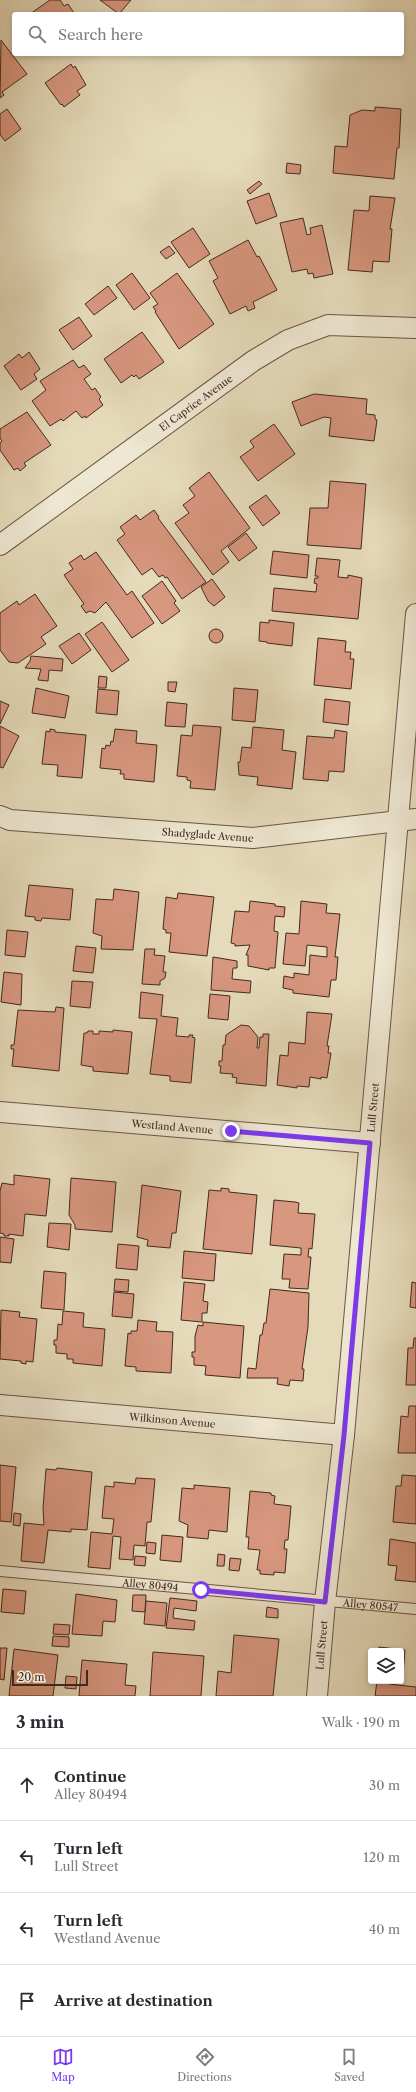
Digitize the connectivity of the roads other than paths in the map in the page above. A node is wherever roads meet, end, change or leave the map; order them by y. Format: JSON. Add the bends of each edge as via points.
{"nodes":[{"id":1,"x":416,"y":328,"type":"edge"},
{"id":2,"x":0,"y":545,"type":"edge"},
{"id":3,"x":416,"y":614,"type":"edge"},
{"id":4,"x":0,"y":816,"type":"edge"},
{"id":5,"x":407,"y":820,"type":"edge"},
{"id":6,"x":0,"y":1112,"type":"edge"},
{"id":7,"x":370,"y":1143,"type":"junction"},
{"id":8,"x":0,"y":1405,"type":"edge"},
{"id":9,"x":344,"y":1435,"type":"junction"},
{"id":10,"x":0,"y":1571,"type":"edge"},
{"id":11,"x":325,"y":1602,"type":"junction"},
{"id":12,"x":416,"y":1609,"type":"edge"},
{"id":13,"x":317,"y":1696,"type":"edge"}],
"edges":[{"from":1,"to":2,"type":"street","name":"El Caprice Avenue","via":[[328,326],[288,340],[253,361]]},
{"from":3,"to":5,"type":"street","name":"Lull Street"},
{"from":4,"to":5,"type":"street","name":"Shadyglade Avenue","via":[[10,820],[253,838]]},
{"from":5,"to":7,"type":"street","name":"Lull Street"},
{"from":6,"to":7,"type":"street","name":"Westland Avenue"},
{"from":7,"to":9,"type":"street","name":"Lull Street"},
{"from":8,"to":9,"type":"street","name":"Wilkinson Avenue"},
{"from":9,"to":11,"type":"street","name":"Lull Street"},
{"from":10,"to":11,"type":"lane","name":"Alley 80494"},
{"from":11,"to":12,"type":"lane","name":"Alley 80547"},
{"from":11,"to":13,"type":"street","name":"Lull Street"}]}
